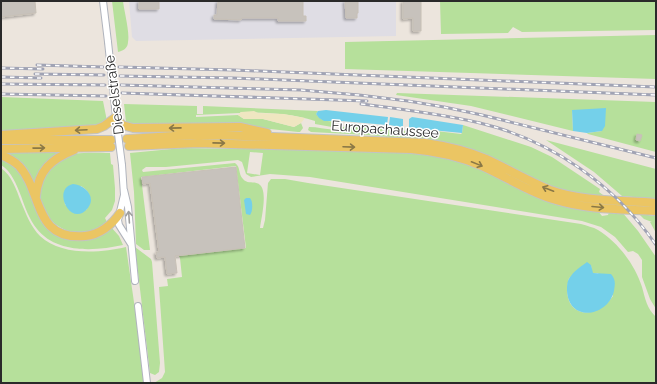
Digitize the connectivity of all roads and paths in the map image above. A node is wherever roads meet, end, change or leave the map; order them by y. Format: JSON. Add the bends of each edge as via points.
{"nodes":[{"id":1,"x":103,"y":1,"type":"edge"},
{"id":2,"x":116,"y":117,"type":"junction"},
{"id":3,"x":1,"y":135,"type":"edge"},
{"id":4,"x":283,"y":138,"type":"junction"},
{"id":5,"x":1,"y":140,"type":"edge"},
{"id":6,"x":78,"y":148,"type":"junction"},
{"id":7,"x":1,"y":149,"type":"edge"},
{"id":8,"x":1,"y":155,"type":"edge"},
{"id":9,"x":124,"y":190,"type":"junction"},
{"id":10,"x":37,"y":203,"type":"junction"},
{"id":11,"x":656,"y":203,"type":"edge"},
{"id":12,"x":656,"y":211,"type":"edge"},
{"id":13,"x":120,"y":213,"type":"junction"},
{"id":14,"x":131,"y":245,"type":"junction"},
{"id":15,"x":135,"y":281,"type":"dead end"},
{"id":16,"x":138,"y":306,"type":"dead end"},
{"id":17,"x":147,"y":383,"type":"edge"}],
"edges":[{"from":1,"to":2,"type":"street","name":"Dieselstraße","bridge":true},
{"from":2,"to":3,"type":"main road","one_way":true,"via":[[97,129]]},
{"from":4,"to":2,"type":"main road","one_way":true,"via":[[240,127],[133,128],[122,125]]},
{"from":2,"to":9,"type":"street","name":"Dieselstraße","bridge":true},
{"from":11,"to":4,"type":"main road","name":"Europachaussee","one_way":true,"via":[[562,194],[486,159],[439,145]]},
{"from":4,"to":12,"type":"main road","name":"Europachaussee","one_way":true,"via":[[190,135],[128,143],[223,143],[429,151],[468,160],[556,200],[582,206]]},
{"from":5,"to":6,"type":"main road","via":[[111,143]]},
{"from":7,"to":6,"type":"main road","one_way":true},
{"from":6,"to":10,"type":"main road","via":[[57,158],[45,170],[36,192]]},
{"from":8,"to":10,"type":"main road","via":[[19,167]]},
{"from":9,"to":13,"type":"street","name":"Dieselstraße"},
{"from":14,"to":9,"type":"street","name":"Dieselstraße","one_way":true},
{"from":10,"to":13,"type":"main road","via":[[49,225],[71,236],[98,233],[112,224]]},
{"from":13,"to":14,"type":"street","name":"Dieselstraße","via":[[119,225]]},
{"from":14,"to":15,"type":"street","name":"Dieselstraße"},
{"from":16,"to":17,"type":"street"}]}
